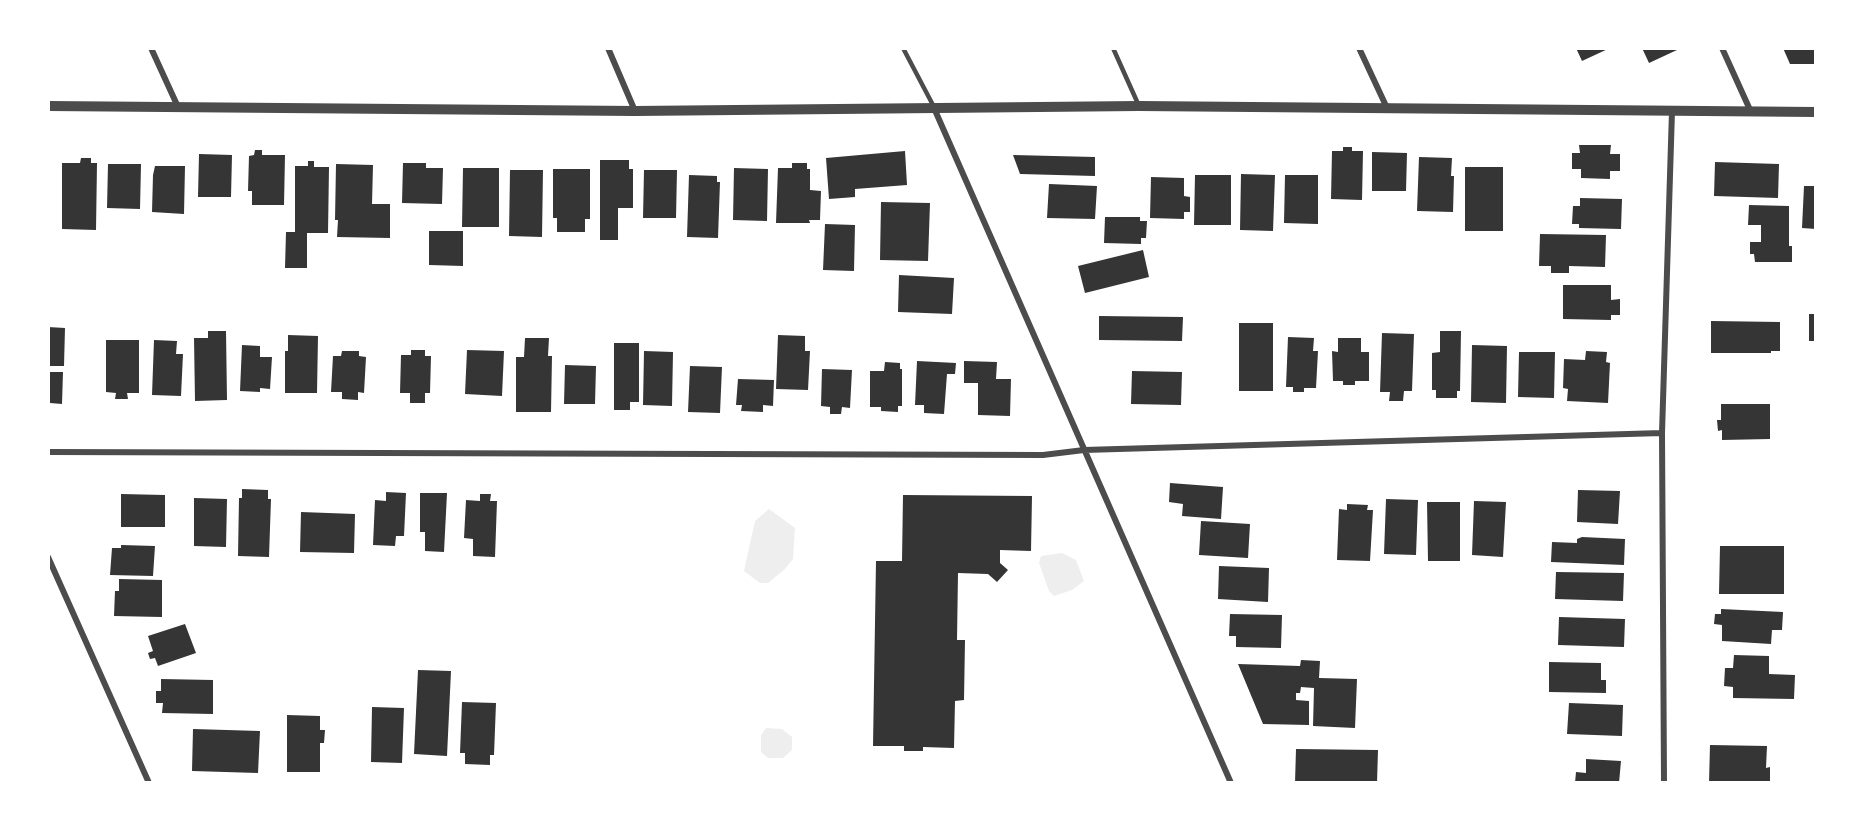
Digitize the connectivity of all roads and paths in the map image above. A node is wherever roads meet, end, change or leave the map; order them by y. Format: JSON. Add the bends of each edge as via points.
{"nodes":[{"id":1,"x":152,"y":48,"type":"edge"},
{"id":2,"x":608,"y":48,"type":"edge"},
{"id":3,"x":903,"y":48,"type":"edge"},
{"id":4,"x":1113,"y":48,"type":"edge"},
{"id":5,"x":1359,"y":48,"type":"edge"},
{"id":6,"x":1722,"y":48,"type":"edge"},
{"id":7,"x":48,"y":106,"type":"edge"},
{"id":8,"x":1139,"y":106,"type":"junction"},
{"id":9,"x":178,"y":107,"type":"junction"},
{"id":10,"x":933,"y":108,"type":"junction"},
{"id":11,"x":1387,"y":108,"type":"junction"},
{"id":12,"x":635,"y":111,"type":"junction"},
{"id":13,"x":1672,"y":111,"type":"junction"},
{"id":14,"x":1751,"y":112,"type":"junction"},
{"id":15,"x":1816,"y":112,"type":"edge"},
{"id":16,"x":1662,"y":434,"type":"junction"},
{"id":17,"x":1084,"y":450,"type":"junction"},
{"id":18,"x":48,"y":452,"type":"edge"},
{"id":19,"x":48,"y":557,"type":"edge"},
{"id":20,"x":149,"y":783,"type":"edge"},
{"id":21,"x":1231,"y":783,"type":"edge"},
{"id":22,"x":1664,"y":783,"type":"edge"}],
"edges":[{"from":1,"to":9,"type":"street"},
{"from":2,"to":12,"type":"street"},
{"from":3,"to":10,"type":"lane"},
{"from":4,"to":8,"type":"lane"},
{"from":5,"to":11,"type":"street"},
{"from":6,"to":14,"type":"street"},
{"from":7,"to":9,"type":"street"},
{"from":8,"to":10,"type":"street"},
{"from":8,"to":11,"type":"street"},
{"from":9,"to":12,"type":"street"},
{"from":10,"to":12,"type":"street"},
{"from":10,"to":17,"type":"street"},
{"from":11,"to":13,"type":"street"},
{"from":13,"to":14,"type":"street"},
{"from":13,"to":16,"type":"street"},
{"from":14,"to":15,"type":"street"},
{"from":16,"to":17,"type":"street"},
{"from":16,"to":22,"type":"street"},
{"from":17,"to":18,"type":"street","via":[[1043,455]]},
{"from":17,"to":21,"type":"street"},
{"from":19,"to":20,"type":"street"}]}
